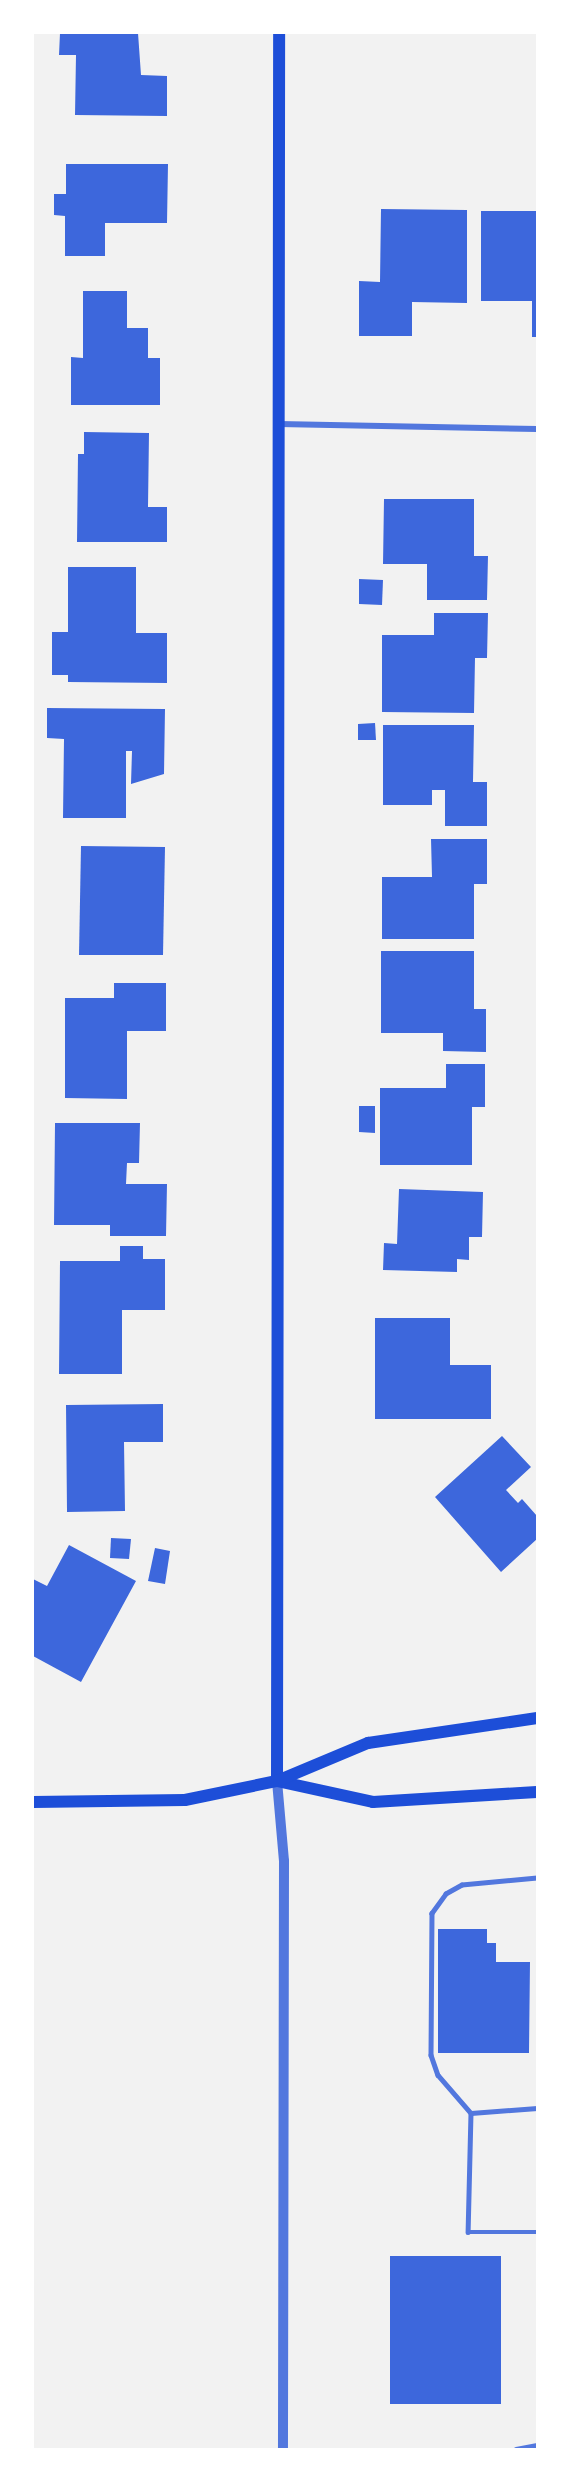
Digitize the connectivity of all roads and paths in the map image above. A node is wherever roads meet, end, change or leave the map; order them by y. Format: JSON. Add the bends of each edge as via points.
{"nodes":[{"id":1,"x":279,"y":33,"type":"edge"},
{"id":2,"x":278,"y":424,"type":"junction"},
{"id":3,"x":537,"y":429,"type":"edge"},
{"id":4,"x":537,"y":1718,"type":"edge"},
{"id":5,"x":277,"y":1780,"type":"junction"},
{"id":6,"x":537,"y":1792,"type":"edge"},
{"id":7,"x":33,"y":1802,"type":"edge"},
{"id":8,"x":537,"y":1878,"type":"edge"},
{"id":9,"x":537,"y":2108,"type":"edge"},
{"id":10,"x":471,"y":2113,"type":"junction"},
{"id":11,"x":537,"y":2232,"type":"edge"},
{"id":12,"x":537,"y":2445,"type":"edge"},
{"id":13,"x":283,"y":2449,"type":"edge"},
{"id":14,"x":516,"y":2449,"type":"edge"}],
"edges":[{"from":1,"to":2,"type":"main road"},
{"from":2,"to":3,"type":"street"},
{"from":2,"to":5,"type":"main road"},
{"from":4,"to":5,"type":"main road","via":[[368,1743]]},
{"from":5,"to":6,"type":"main road","via":[[373,1802]]},
{"from":5,"to":7,"type":"main road","via":[[185,1800]]},
{"from":5,"to":13,"type":"street","via":[[284,1861]]},
{"from":8,"to":10,"type":"lane","via":[[462,1885],[446,1894],[432,1913],[431,2055],[438,2075]]},
{"from":9,"to":10,"type":"lane"},
{"from":10,"to":11,"type":"lane","via":[[468,2232]]},
{"from":12,"to":14,"type":"lane"}]}
